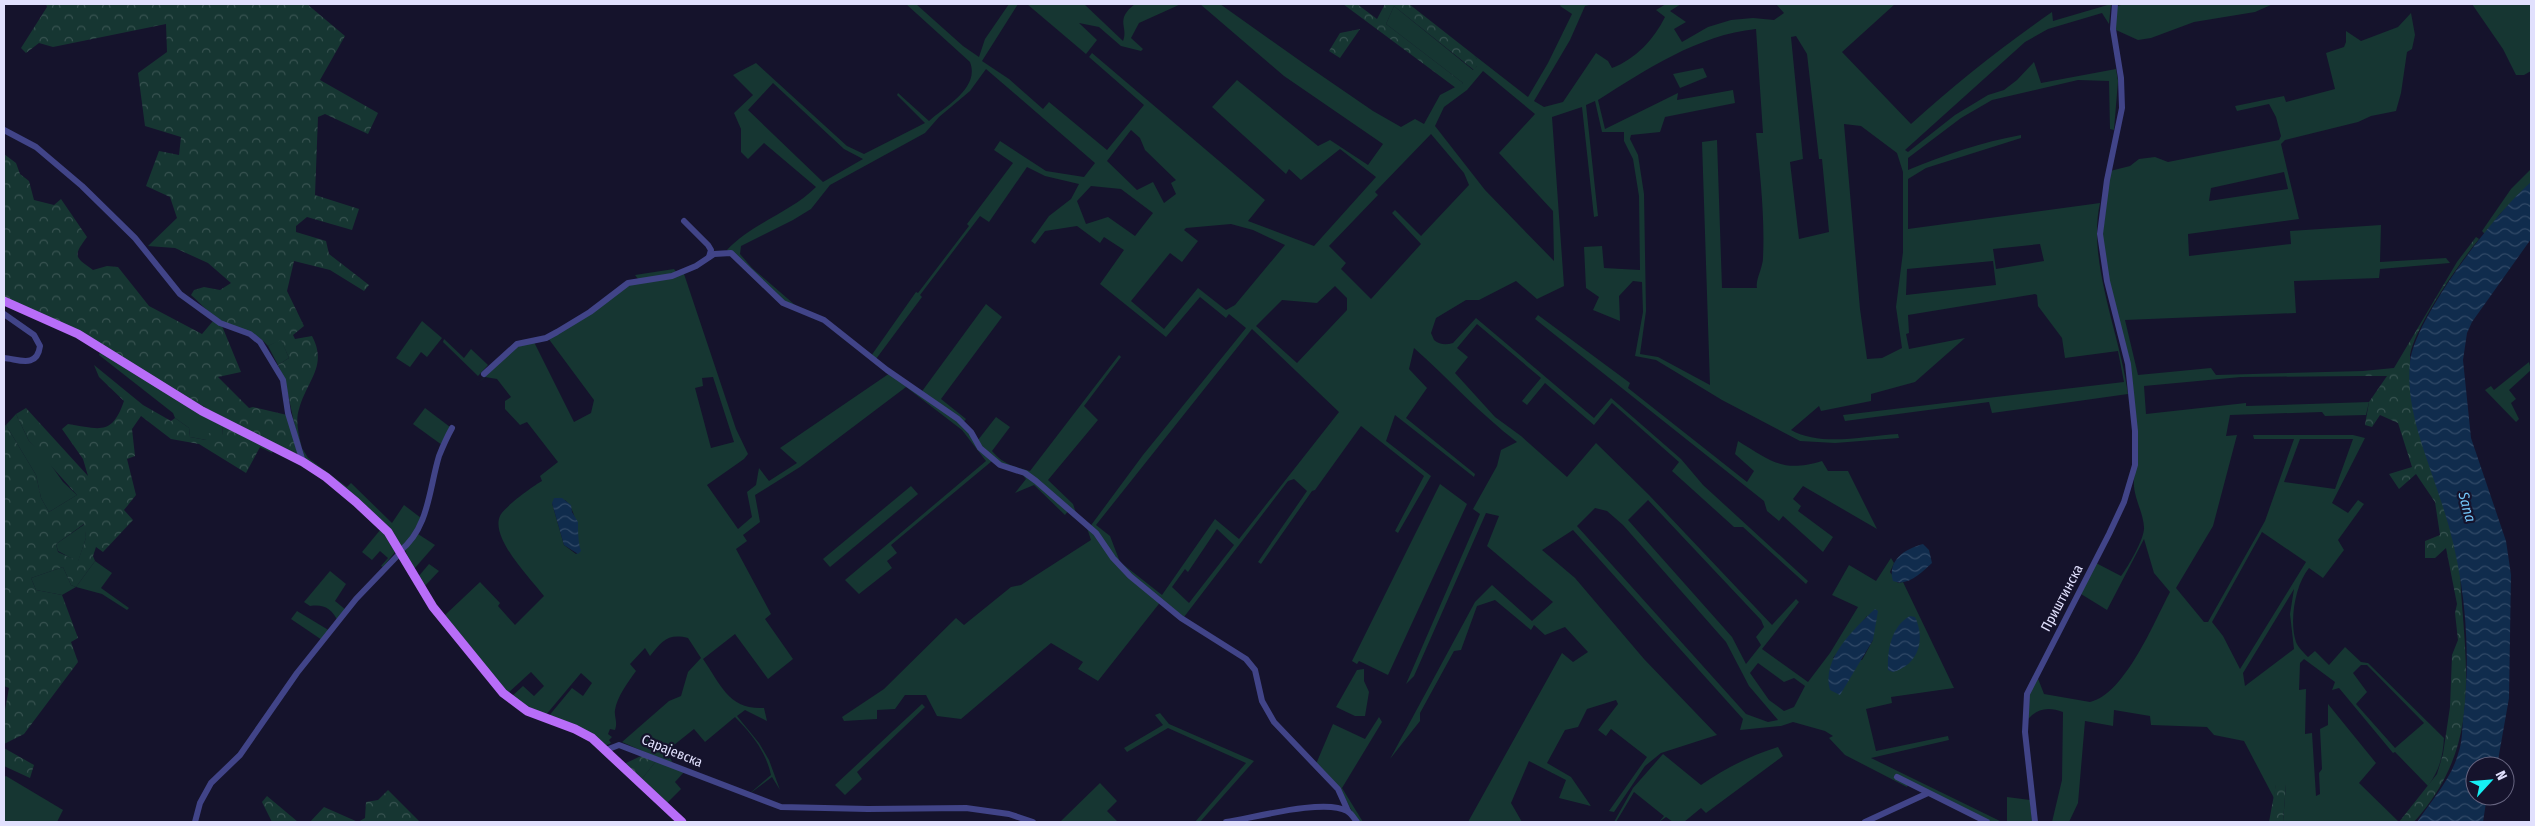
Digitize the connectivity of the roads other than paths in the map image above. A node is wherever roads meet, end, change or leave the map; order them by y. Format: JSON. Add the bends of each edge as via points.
{"nodes":[{"id":1,"x":2115,"y":4,"type":"edge"},
{"id":2,"x":4,"y":130,"type":"edge"},
{"id":3,"x":684,"y":221,"type":"dead end"},
{"id":4,"x":709,"y":257,"type":"junction"},
{"id":5,"x":4,"y":301,"type":"edge"},
{"id":6,"x":4,"y":314,"type":"edge"},
{"id":7,"x":4,"y":358,"type":"edge"},
{"id":8,"x":484,"y":374,"type":"dead end"},
{"id":9,"x":452,"y":428,"type":"dead end"},
{"id":10,"x":304,"y":462,"type":"junction"},
{"id":11,"x":401,"y":551,"type":"junction"},
{"id":12,"x":606,"y":750,"type":"junction"},
{"id":13,"x":1897,"y":777,"type":"dead end"},
{"id":14,"x":1928,"y":793,"type":"junction"},
{"id":15,"x":1348,"y":811,"type":"junction"},
{"id":16,"x":195,"y":822,"type":"edge"},
{"id":17,"x":682,"y":822,"type":"edge"},
{"id":18,"x":1033,"y":822,"type":"edge"},
{"id":19,"x":1226,"y":822,"type":"edge"},
{"id":20,"x":1357,"y":822,"type":"edge"},
{"id":21,"x":1865,"y":822,"type":"edge"},
{"id":22,"x":1987,"y":822,"type":"edge"},
{"id":23,"x":2035,"y":822,"type":"edge"}],
"edges":[{"from":1,"to":23,"type":"street","name":"Приштинска","via":[[2113,29],[2122,108],[2100,234],[2131,387],[2135,465],[2129,489],[2109,534],[2027,694],[2025,732]]},
{"from":2,"to":10,"type":"street","via":[[36,147],[82,186],[135,238],[180,294],[220,323],[250,334],[260,342],[283,380],[288,413]]},
{"from":3,"to":4,"type":"street","via":[[708,245]]},
{"from":4,"to":8,"type":"street","via":[[681,273],[633,281],[621,287],[558,332],[517,344]]},
{"from":4,"to":15,"type":"street","via":[[718,252],[734,255],[783,303],[824,320],[887,370],[958,419],[980,448],[1000,465],[1031,477],[1088,526],[1100,537],[1117,563],[1138,582],[1192,626],[1246,659],[1255,670],[1262,701],[1274,722],[1338,789]]},
{"from":5,"to":10,"type":"main road","via":[[71,330],[202,411]]},
{"from":6,"to":7,"type":"street","via":[[34,335],[40,346],[36,357],[28,362]]},
{"from":9,"to":11,"type":"street","via":[[440,456],[422,521]]},
{"from":10,"to":11,"type":"main road","via":[[372,517]]},
{"from":11,"to":12,"type":"main road","via":[[433,607],[503,693],[527,711],[581,732]]},
{"from":11,"to":16,"type":"street","via":[[356,599],[297,673],[240,754],[211,783]]},
{"from":12,"to":17,"type":"main road"},
{"from":12,"to":18,"type":"street","name":"Сарајевска","via":[[619,745],[781,807],[966,808],[1008,814]]},
{"from":13,"to":14,"type":"street"},
{"from":14,"to":21,"type":"street"},
{"from":14,"to":22,"type":"street"},
{"from":15,"to":19,"type":"street","via":[[1308,806]]},
{"from":15,"to":20,"type":"street"}]}
